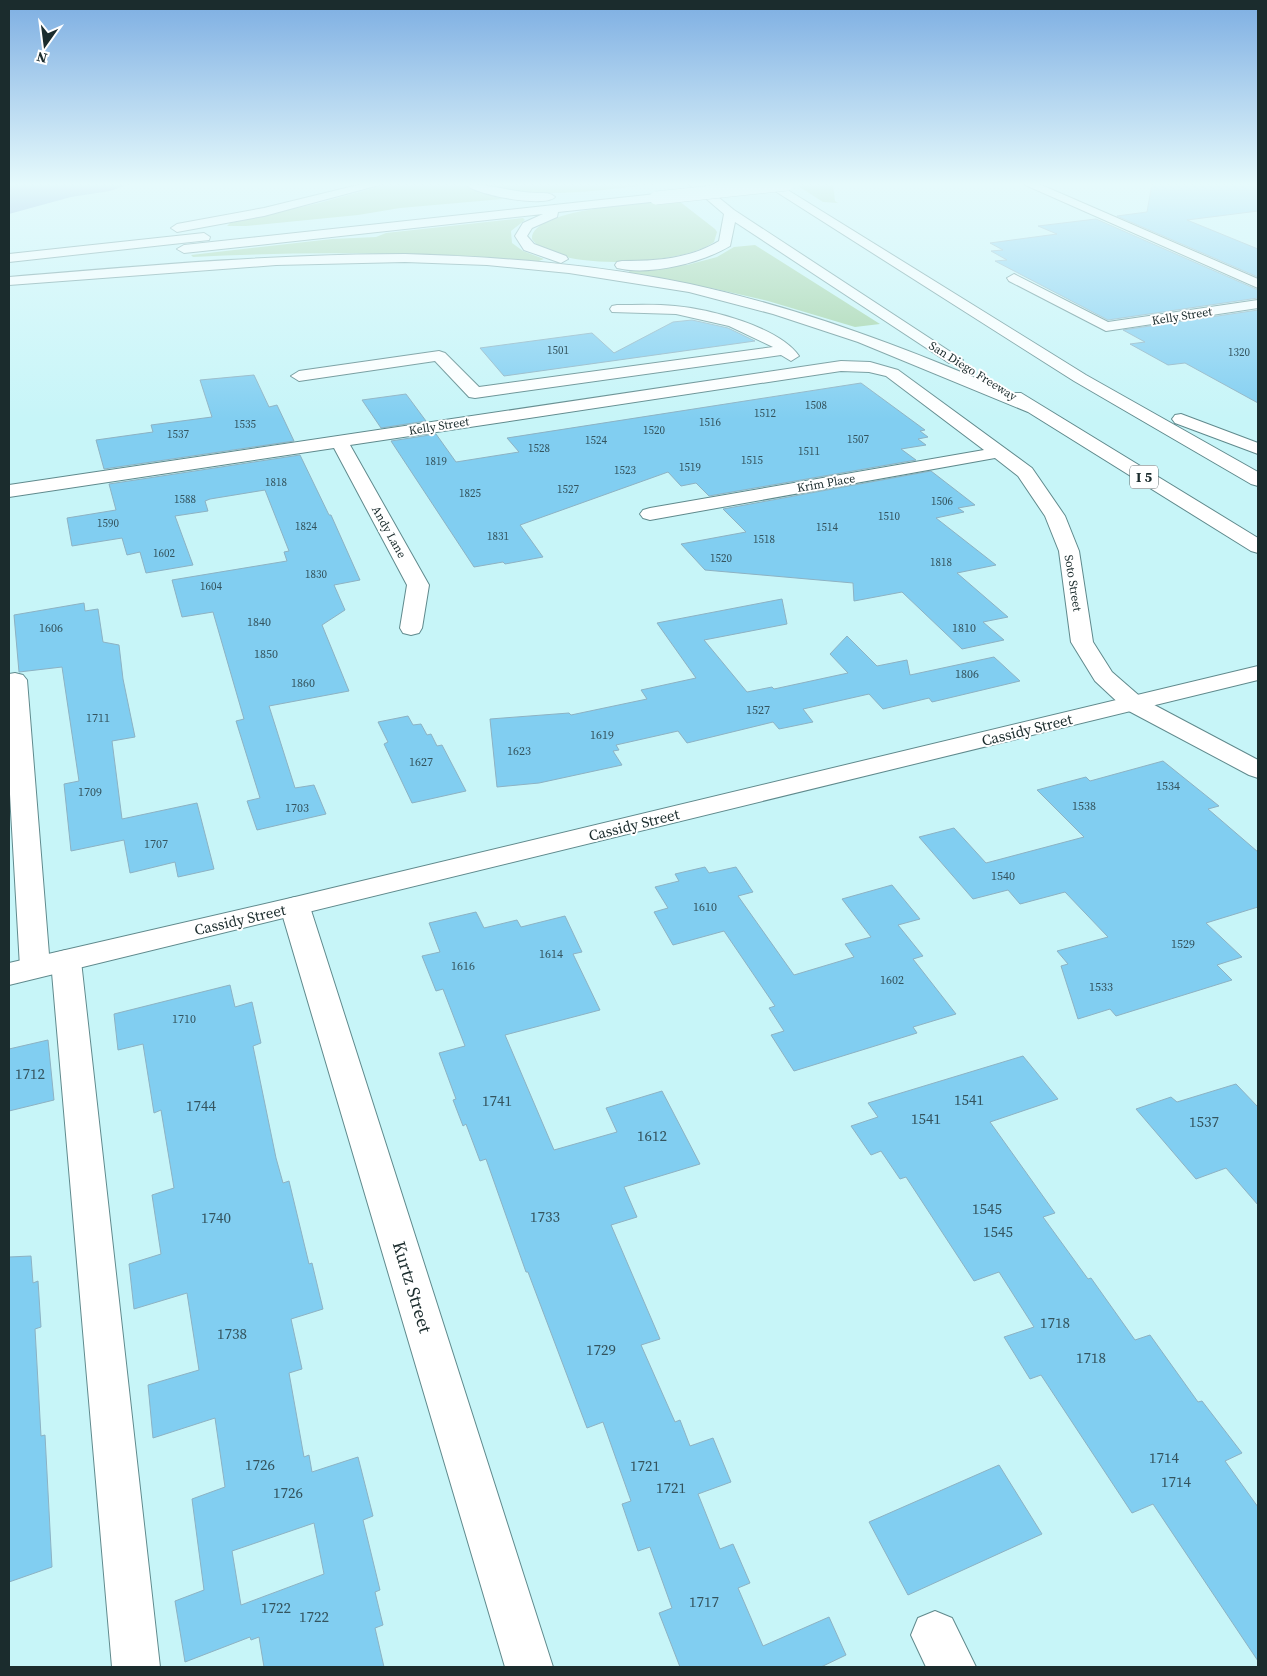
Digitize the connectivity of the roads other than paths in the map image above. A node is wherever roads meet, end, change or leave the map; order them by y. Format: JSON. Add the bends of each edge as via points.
{"nodes":[{"id":1,"x":71,"y":262,"type":"edge"},
{"id":2,"x":268,"y":262,"type":"edge"},
{"id":3,"x":452,"y":262,"type":"edge"},
{"id":4,"x":589,"y":262,"type":"edge"},
{"id":5,"x":668,"y":262,"type":"edge"},
{"id":6,"x":806,"y":262,"type":"edge"},
{"id":7,"x":894,"y":262,"type":"edge"},
{"id":8,"x":1208,"y":262,"type":"edge"},
{"id":9,"x":9,"y":269,"type":"edge"},
{"id":10,"x":1014,"y":278,"type":"dead end"},
{"id":11,"x":9,"y":282,"type":"edge"},
{"id":12,"x":1258,"y":284,"type":"edge"},
{"id":13,"x":1258,"y":304,"type":"edge"},
{"id":14,"x":1236,"y":308,"type":"junction"},
{"id":15,"x":618,"y":309,"type":"dead end"},
{"id":16,"x":1258,"y":318,"type":"edge"},
{"id":17,"x":785,"y":350,"type":"junction"},
{"id":18,"x":870,"y":367,"type":"joint"},
{"id":19,"x":807,"y":371,"type":"junction"},
{"id":20,"x":299,"y":376,"type":"dead end"},
{"id":21,"x":1080,"y":378,"type":"junction"},
{"id":22,"x":1031,"y":408,"type":"junction"},
{"id":23,"x":339,"y":442,"type":"junction"},
{"id":24,"x":1258,"y":450,"type":"edge"},
{"id":25,"x":1001,"y":452,"type":"junction"},
{"id":26,"x":1258,"y":480,"type":"edge"},
{"id":27,"x":9,"y":491,"type":"edge"},
{"id":28,"x":650,"y":514,"type":"dead end"},
{"id":29,"x":1258,"y":547,"type":"edge"},
{"id":30,"x":411,"y":628,"type":"dead end"},
{"id":31,"x":1258,"y":674,"type":"edge"},
{"id":32,"x":15,"y":680,"type":"dead end"},
{"id":33,"x":1134,"y":704,"type":"junction"},
{"id":34,"x":1258,"y":770,"type":"edge"},
{"id":35,"x":295,"y":907,"type":"junction"},
{"id":36,"x":51,"y":964,"type":"junction"},
{"id":37,"x":9,"y":974,"type":"edge"},
{"id":38,"x":136,"y":1667,"type":"edge"},
{"id":39,"x":529,"y":1667,"type":"edge"}],
"edges":[{"from":1,"to":9,"type":"main road"},
{"from":2,"to":11,"type":"main road"},
{"from":3,"to":22,"type":"main road","via":[[549,267],[689,288],[818,322],[914,357]]},
{"from":4,"to":5,"type":"main road","via":[[627,266]]},
{"from":6,"to":22,"type":"main road","name":"San Diego Freeway","number":"I 5"},
{"from":7,"to":21,"type":"main road"},
{"from":8,"to":12,"type":"main road"},
{"from":10,"to":14,"type":"main road","name":"Kelly Street","via":[[1106,328]]},
{"from":13,"to":14,"type":"main road","name":"Kelly Street"},
{"from":14,"to":16,"type":"main road"},
{"from":15,"to":17,"type":"main road","via":[[676,310],[734,323],[774,340]]},
{"from":17,"to":19,"type":"main road"},
{"from":17,"to":20,"type":"main road","via":[[475,393],[439,356]]},
{"from":18,"to":19,"type":"main road","name":"Kelly Street","via":[[842,366]]},
{"from":18,"to":25,"type":"main road","name":"Soto Street","via":[[892,373]]},
{"from":19,"to":23,"type":"main road","name":"Kelly Street"},
{"from":21,"to":24,"type":"main road"},
{"from":21,"to":26,"type":"main road"},
{"from":22,"to":29,"type":"main road","name":"San Diego Freeway","number":"I 5"},
{"from":23,"to":27,"type":"main road","name":"Kelly Street"},
{"from":23,"to":30,"type":"main road","name":"Andy Lane","via":[[418,585]]},
{"from":25,"to":28,"type":"main road","name":"Krim Place"},
{"from":25,"to":33,"type":"main road","name":"Soto Street","via":[[1025,472],[1055,516],[1068,551],[1082,642],[1103,676]]},
{"from":31,"to":33,"type":"main road","name":"Cassidy Street"},
{"from":32,"to":36,"type":"main road"},
{"from":33,"to":34,"type":"main road","name":"Soto Street"},
{"from":33,"to":35,"type":"main road","name":"Cassidy Street"},
{"from":35,"to":36,"type":"main road","name":"Cassidy Street"},
{"from":35,"to":39,"type":"main road","name":"Kurtz Street"},
{"from":36,"to":37,"type":"main road","name":"Cassidy Street"},
{"from":36,"to":38,"type":"main road"}]}
